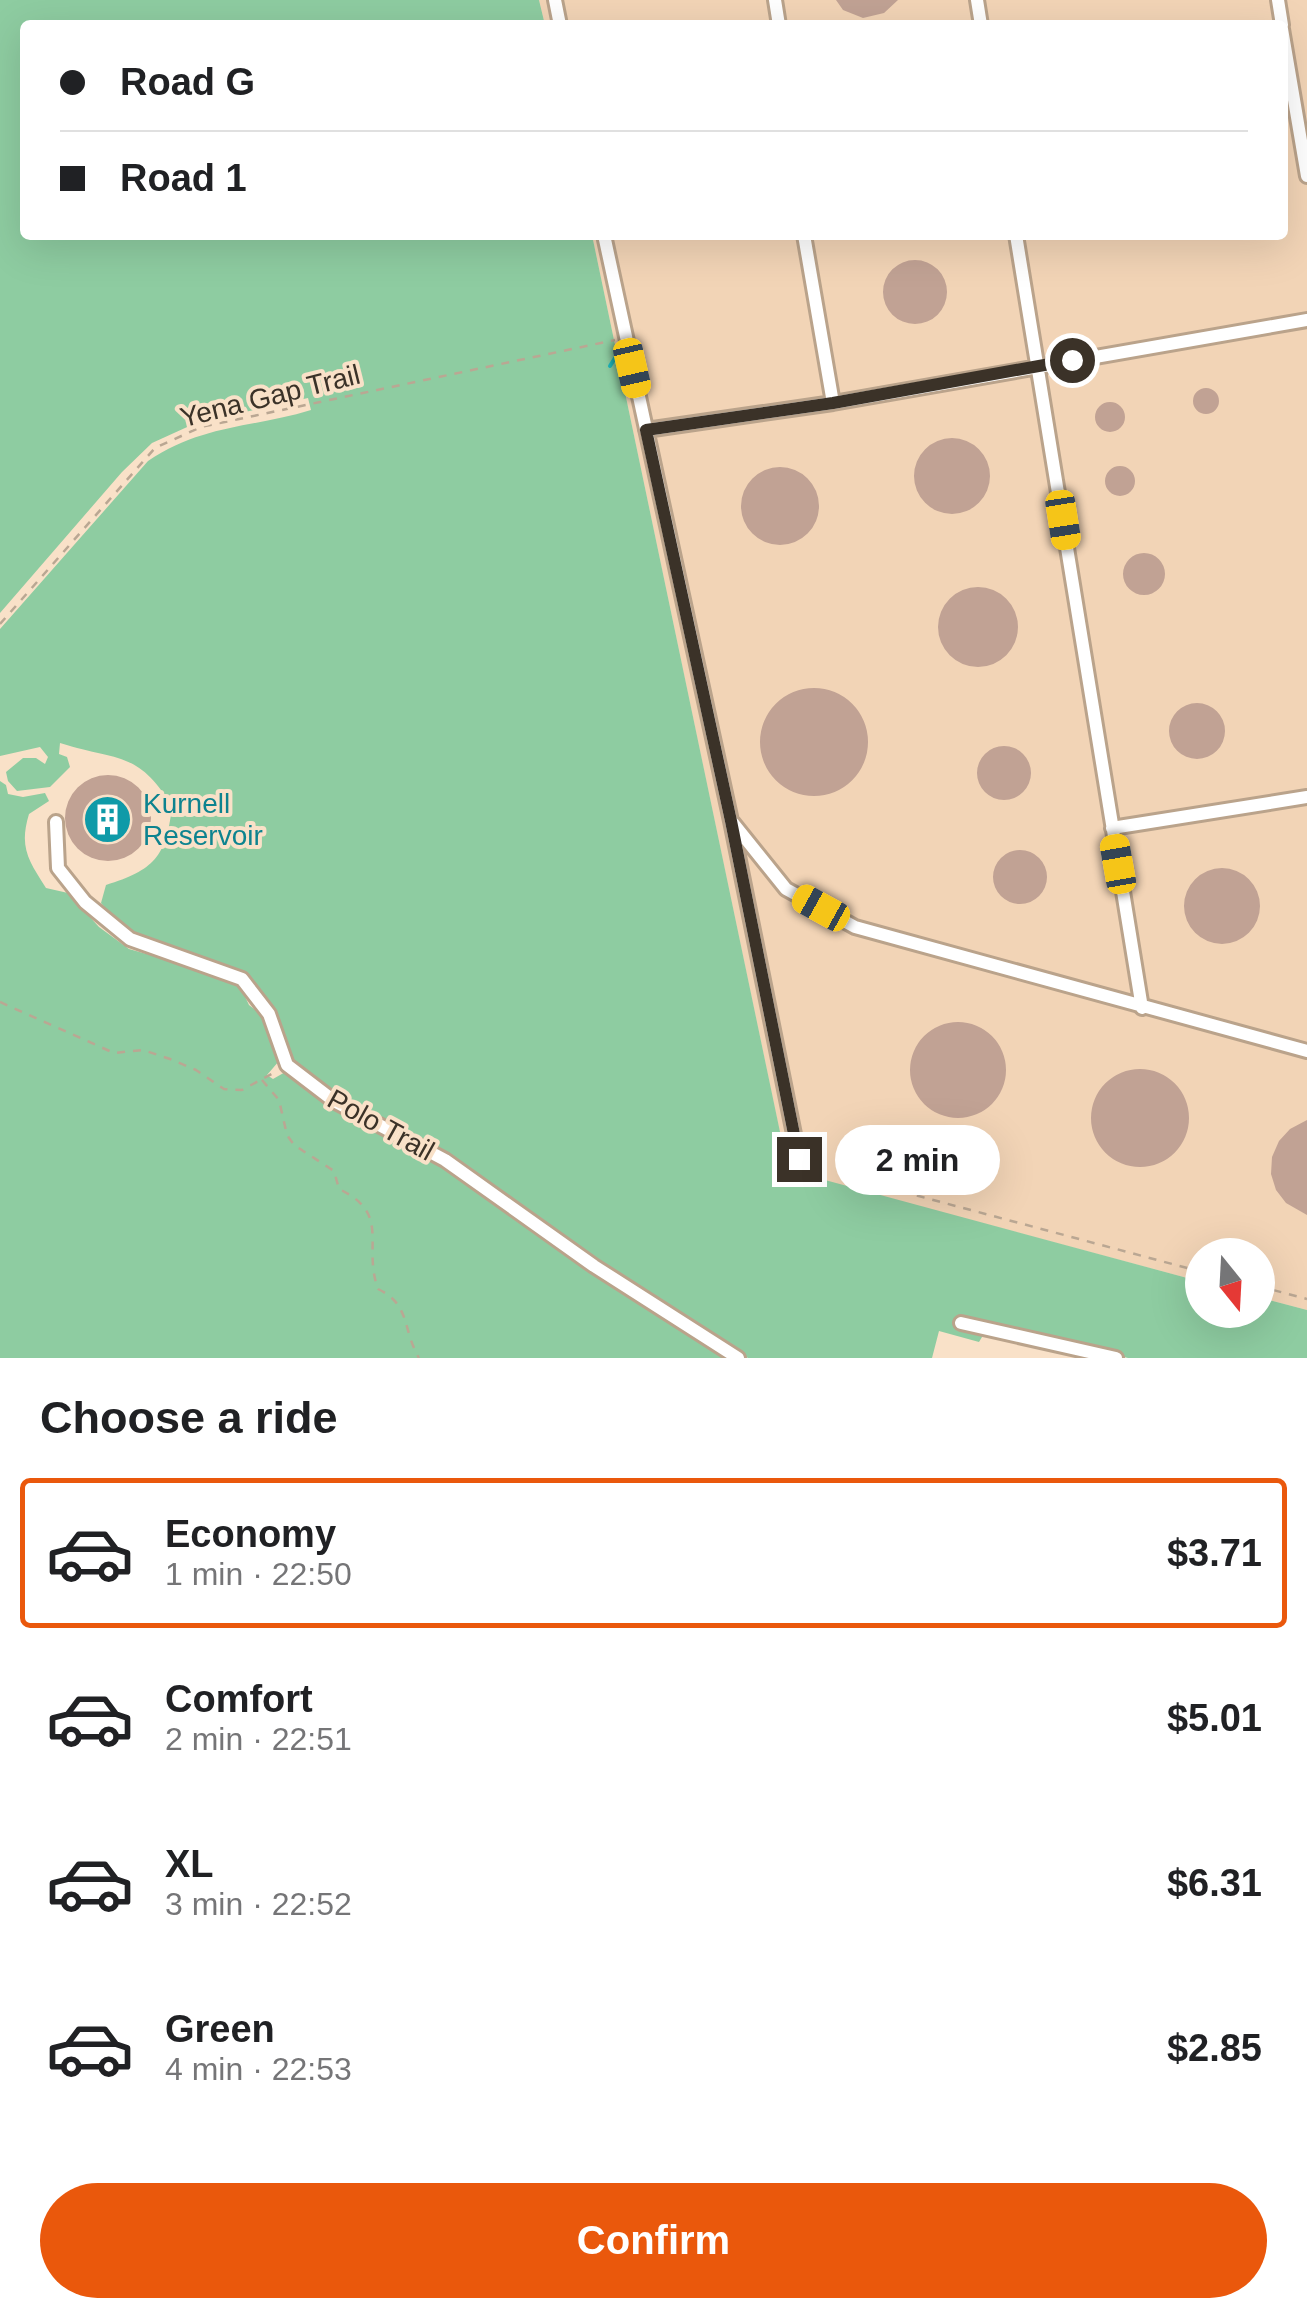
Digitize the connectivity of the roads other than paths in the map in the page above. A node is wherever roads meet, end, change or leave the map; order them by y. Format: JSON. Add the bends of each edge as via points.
{"nodes":[{"id":1,"x":1288,"y":63,"type":"edge"},
{"id":2,"x":1307,"y":176,"type":"edge"},
{"id":3,"x":605,"y":240,"type":"edge"},
{"id":4,"x":805,"y":240,"type":"edge"},
{"id":5,"x":1017,"y":240,"type":"edge"},
{"id":6,"x":1307,"y":320,"type":"edge"},
{"id":7,"x":1038,"y":366,"type":"junction"},
{"id":8,"x":833,"y":403,"type":"junction"},
{"id":9,"x":646,"y":430,"type":"junction"},
{"id":10,"x":1307,"y":797,"type":"edge"},
{"id":11,"x":731,"y":821,"type":"junction"},
{"id":12,"x":56,"y":822,"type":"dead end"},
{"id":13,"x":1112,"y":828,"type":"junction"},
{"id":14,"x":1142,"y":1008,"type":"junction"},
{"id":15,"x":1307,"y":1051,"type":"edge"},
{"id":16,"x":799,"y":1159,"type":"dead end"},
{"id":17,"x":960,"y":1323,"type":"dead end"},
{"id":18,"x":738,"y":1358,"type":"edge"},
{"id":19,"x":1116,"y":1358,"type":"edge"}],
"edges":[{"from":1,"to":2,"type":"street"},
{"from":3,"to":9,"type":"street"},
{"from":4,"to":8,"type":"street"},
{"from":5,"to":7,"type":"street"},
{"from":6,"to":7,"type":"street"},
{"from":7,"to":8,"type":"street"},
{"from":7,"to":13,"type":"street"},
{"from":8,"to":9,"type":"street"},
{"from":9,"to":11,"type":"street"},
{"from":10,"to":13,"type":"street"},
{"from":11,"to":14,"type":"street","via":[[786,889],[855,927]]},
{"from":11,"to":16,"type":"street"},
{"from":12,"to":18,"type":"street","name":"Polo Trail","via":[[58,868],[86,902],[130,939],[242,979],[269,1014],[287,1066],[334,1102],[445,1160]]},
{"from":13,"to":14,"type":"street"},
{"from":14,"to":15,"type":"street"},
{"from":17,"to":19,"type":"street"}]}
